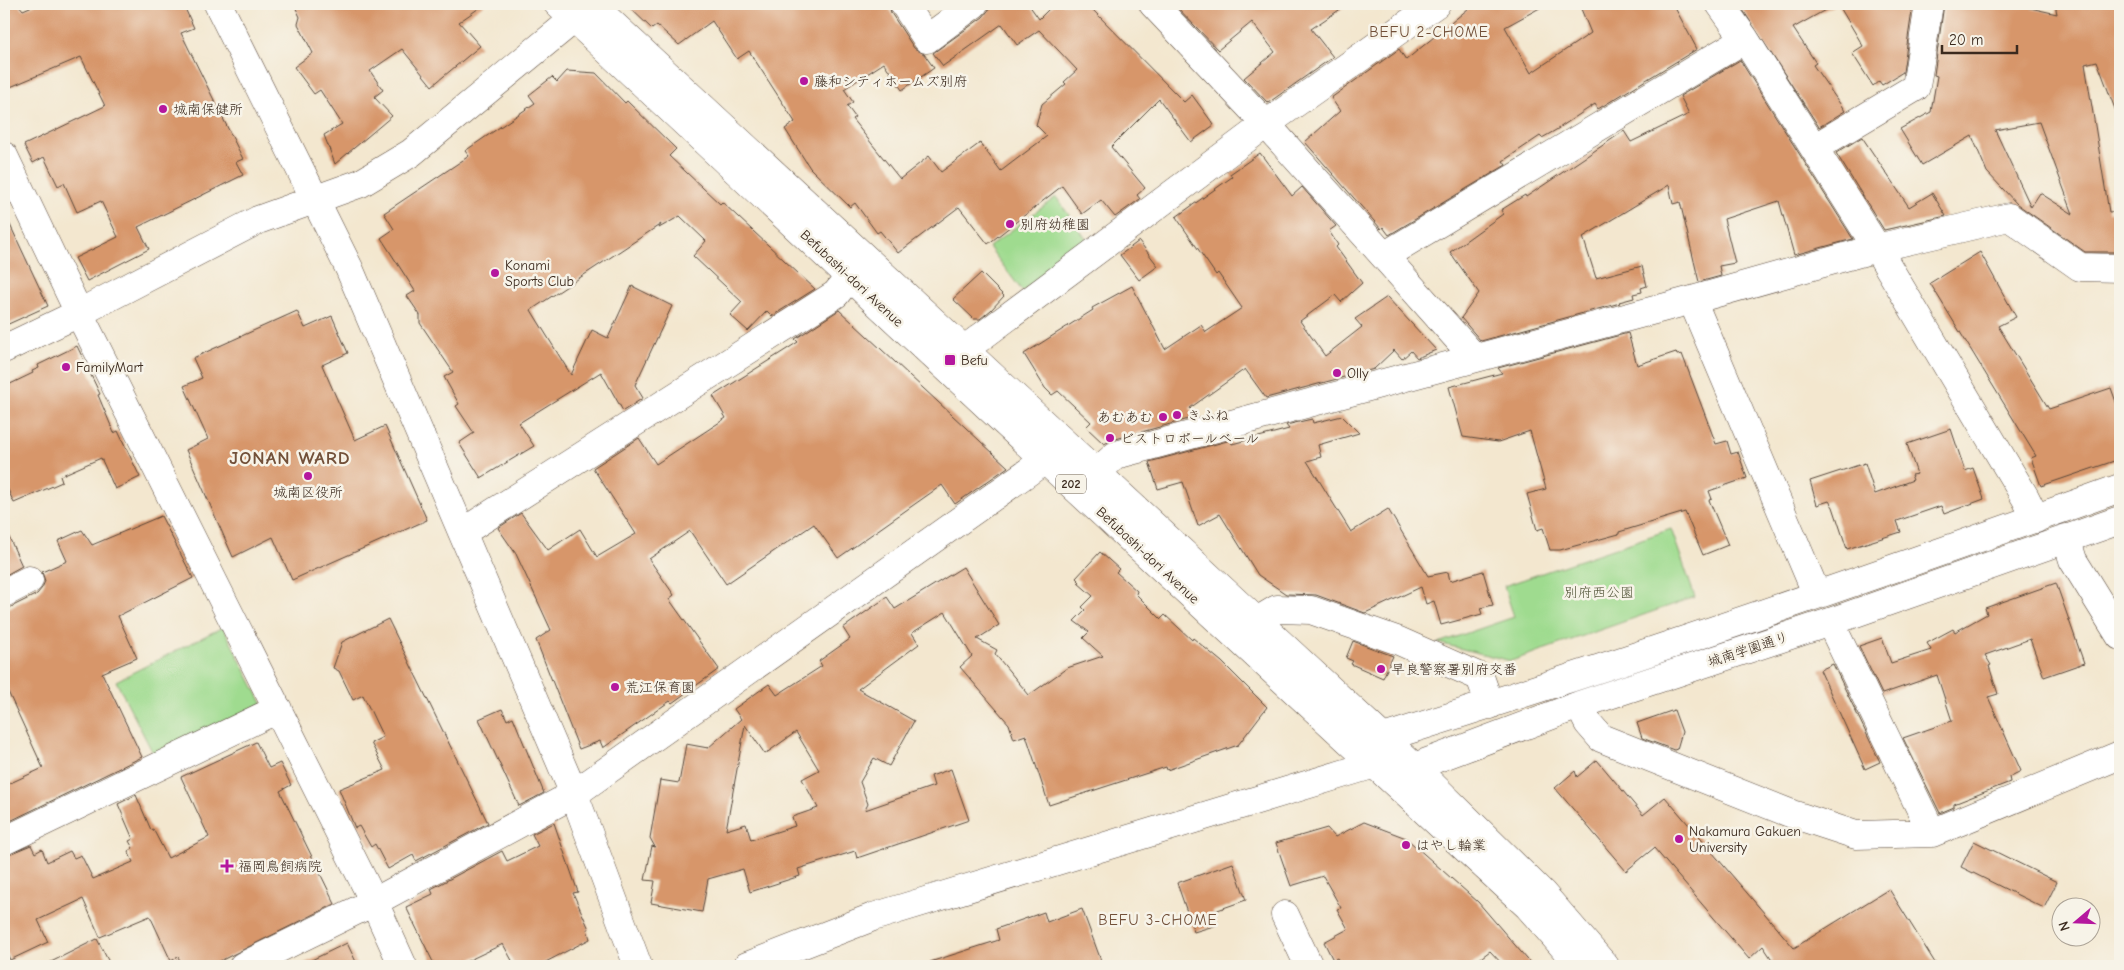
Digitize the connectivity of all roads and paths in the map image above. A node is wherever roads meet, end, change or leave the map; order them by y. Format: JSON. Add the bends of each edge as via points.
{"nodes":[{"id":1,"x":218,"y":4,"type":"edge"},
{"id":2,"x":904,"y":4,"type":"edge"},
{"id":3,"x":974,"y":4,"type":"edge"},
{"id":4,"x":1152,"y":4,"type":"edge"},
{"id":5,"x":1436,"y":4,"type":"edge"},
{"id":6,"x":1720,"y":4,"type":"edge"},
{"id":7,"x":1929,"y":4,"type":"edge"},
{"id":8,"x":578,"y":7,"type":"edge"},
{"id":9,"x":1745,"y":39,"type":"junction"},
{"id":10,"x":1266,"y":124,"type":"junction"},
{"id":11,"x":1814,"y":148,"type":"junction"},
{"id":12,"x":4,"y":156,"type":"edge"},
{"id":13,"x":315,"y":199,"type":"junction"},
{"id":14,"x":1877,"y":248,"type":"junction"},
{"id":15,"x":1384,"y":256,"type":"junction"},
{"id":16,"x":2120,"y":268,"type":"edge"},
{"id":17,"x":850,"y":276,"type":"junction"},
{"id":18,"x":1692,"y":300,"type":"junction"},
{"id":19,"x":79,"y":314,"type":"junction"},
{"id":20,"x":4,"y":349,"type":"edge"},
{"id":21,"x":965,"y":349,"type":"junction"},
{"id":22,"x":1475,"y":358,"type":"junction"},
{"id":23,"x":1045,"y":460,"type":"junction"},
{"id":24,"x":1097,"y":472,"type":"junction"},
{"id":25,"x":2120,"y":488,"type":"edge"},
{"id":26,"x":2036,"y":519,"type":"junction"},
{"id":27,"x":2120,"y":520,"type":"edge"},
{"id":28,"x":463,"y":532,"type":"junction"},
{"id":29,"x":2066,"y":538,"type":"junction"},
{"id":30,"x":29,"y":580,"type":"dead end"},
{"id":31,"x":4,"y":592,"type":"edge"},
{"id":32,"x":1817,"y":595,"type":"junction"},
{"id":33,"x":1257,"y":622,"type":"junction"},
{"id":34,"x":1830,"y":622,"type":"junction"},
{"id":35,"x":2120,"y":636,"type":"edge"},
{"id":36,"x":1490,"y":705,"type":"junction"},
{"id":37,"x":1579,"y":705,"type":"junction"},
{"id":38,"x":278,"y":709,"type":"junction"},
{"id":39,"x":1379,"y":751,"type":"junction"},
{"id":40,"x":2120,"y":755,"type":"edge"},
{"id":41,"x":1414,"y":767,"type":"junction"},
{"id":42,"x":574,"y":794,"type":"junction"},
{"id":43,"x":1932,"y":833,"type":"junction"},
{"id":44,"x":4,"y":841,"type":"edge"},
{"id":45,"x":374,"y":902,"type":"junction"},
{"id":46,"x":1285,"y":915,"type":"dead end"},
{"id":47,"x":243,"y":966,"type":"edge"},
{"id":48,"x":403,"y":966,"type":"edge"},
{"id":49,"x":638,"y":966,"type":"edge"},
{"id":50,"x":747,"y":966,"type":"edge"},
{"id":51,"x":1309,"y":966,"type":"edge"},
{"id":52,"x":1580,"y":966,"type":"edge"},
{"id":53,"x":1605,"y":966,"type":"edge"}],
"edges":[{"from":1,"to":13,"type":"main road"},
{"from":2,"to":3,"type":"main road","via":[[927,38]]},
{"from":4,"to":10,"type":"main road"},
{"from":5,"to":10,"type":"main road"},
{"from":6,"to":9,"type":"main road"},
{"from":7,"to":11,"type":"main road","via":[[1916,86]]},
{"from":8,"to":13,"type":"main road","via":[[411,153],[361,183]]},
{"from":8,"to":17,"type":"main road","name":"Befubashi-dori Avenue","number":"202"},
{"from":8,"to":21,"type":"main road","name":"Befubashi-dori Avenue","number":"202"},
{"from":9,"to":11,"type":"main road"},
{"from":9,"to":15,"type":"main road"},
{"from":10,"to":15,"type":"main road"},
{"from":10,"to":21,"type":"main road"},
{"from":11,"to":14,"type":"main road"},
{"from":12,"to":19,"type":"main road"},
{"from":13,"to":19,"type":"main road","via":[[258,220]]},
{"from":13,"to":28,"type":"main road","via":[[349,268]]},
{"from":14,"to":16,"type":"main road","via":[[2010,217],[2080,267]]},
{"from":14,"to":18,"type":"main road"},
{"from":14,"to":26,"type":"main road"},
{"from":15,"to":22,"type":"main road"},
{"from":17,"to":23,"type":"main road","name":"Befubashi-dori Avenue","number":"202"},
{"from":17,"to":28,"type":"main road","via":[[836,294]]},
{"from":18,"to":22,"type":"main road"},
{"from":18,"to":32,"type":"main road"},
{"from":19,"to":20,"type":"main road"},
{"from":19,"to":38,"type":"main road"},
{"from":21,"to":24,"type":"main road","name":"Befubashi-dori Avenue","number":"202"},
{"from":22,"to":24,"type":"main road","via":[[1116,455]]},
{"from":23,"to":24,"type":"main road"},
{"from":23,"to":39,"type":"main road","name":"Befubashi-dori Avenue","number":"202"},
{"from":23,"to":42,"type":"main road"},
{"from":24,"to":33,"type":"main road","name":"Befubashi-dori Avenue","number":"202"},
{"from":25,"to":26,"type":"main road","name":"城南学園通り"},
{"from":26,"to":32,"type":"main road","name":"城南学園通り"},
{"from":27,"to":29,"type":"main road","name":"城南学園通り"},
{"from":28,"to":42,"type":"main road"},
{"from":29,"to":34,"type":"main road","name":"城南学園通り"},
{"from":29,"to":35,"type":"main road","via":[[2073,560]]},
{"from":30,"to":31,"type":"main road"},
{"from":32,"to":36,"type":"main road","name":"城南学園通り"},
{"from":33,"to":36,"type":"main road","via":[[1277,609],[1311,610],[1399,641],[1480,677]]},
{"from":33,"to":39,"type":"main road","name":"Befubashi-dori Avenue","number":"202"},
{"from":34,"to":37,"type":"main road","name":"城南学園通り"},
{"from":34,"to":43,"type":"main road"},
{"from":36,"to":39,"type":"main road","name":"城南学園通り"},
{"from":37,"to":41,"type":"main road","name":"城南学園通り"},
{"from":37,"to":43,"type":"main road","via":[[1601,738],[1792,814],[1856,835]]},
{"from":38,"to":44,"type":"main road"},
{"from":38,"to":45,"type":"main road"},
{"from":39,"to":41,"type":"main road","name":"Befubashi-dori Avenue","number":"202"},
{"from":39,"to":50,"type":"main road","name":"城南学園通り","via":[[873,917]]},
{"from":39,"to":52,"type":"main road","name":"Befubashi-dori Avenue","number":"202","via":[[1528,906]]},
{"from":40,"to":43,"type":"main road"},
{"from":41,"to":53,"type":"main road","name":"Befubashi-dori Avenue","number":"202","via":[[1542,893]]},
{"from":42,"to":45,"type":"main road"},
{"from":42,"to":49,"type":"main road"},
{"from":45,"to":47,"type":"main road"},
{"from":45,"to":48,"type":"main road"},
{"from":46,"to":51,"type":"main road"}]}
